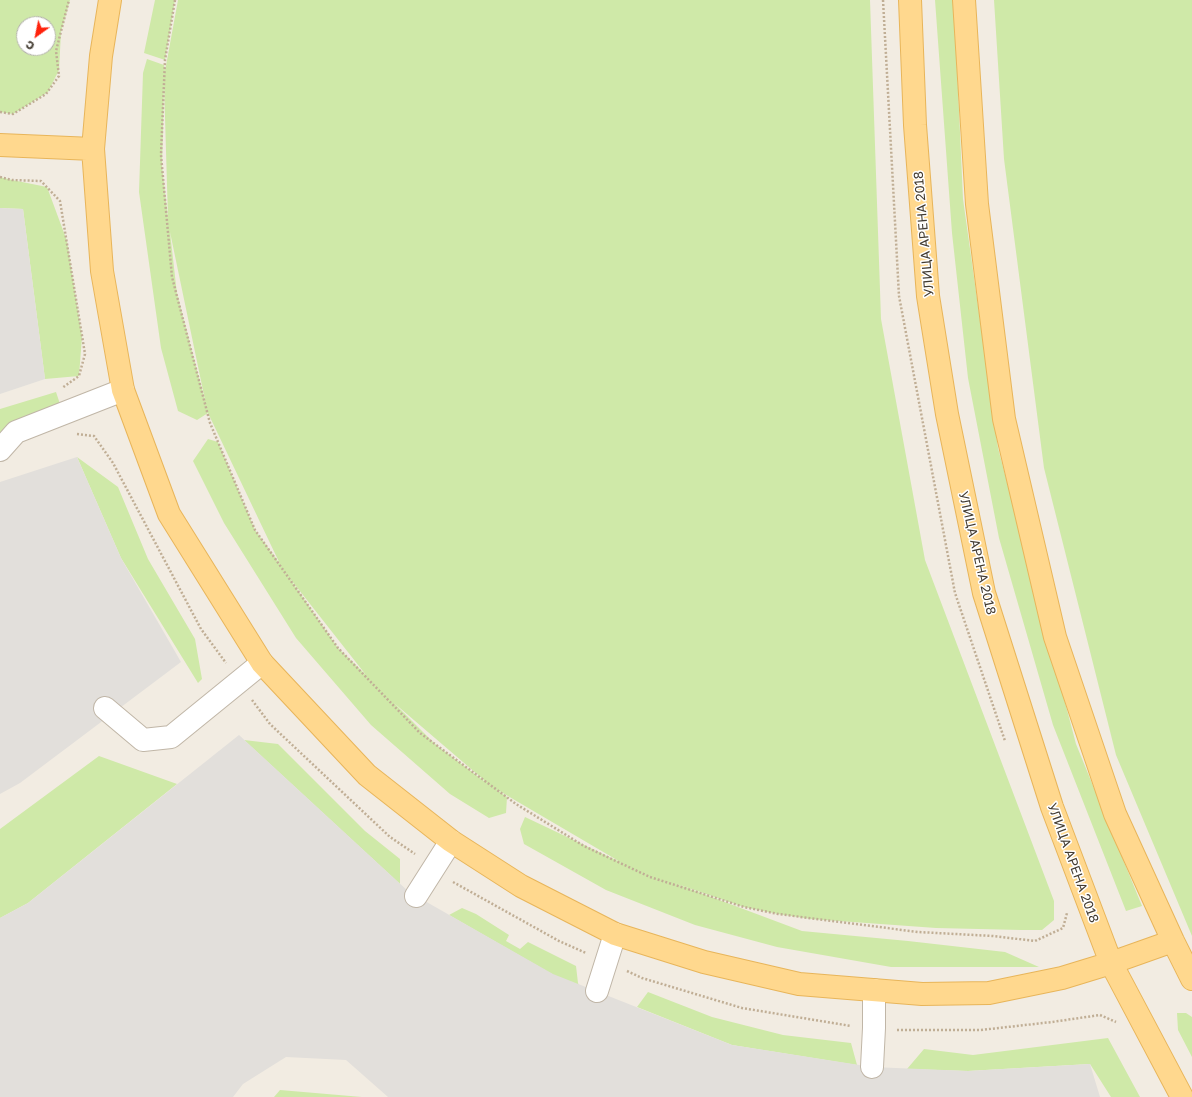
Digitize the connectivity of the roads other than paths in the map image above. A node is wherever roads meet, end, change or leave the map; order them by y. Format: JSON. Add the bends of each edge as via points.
{"nodes":[{"id":1,"x":110,"y":0,"type":"edge"},
{"id":2,"x":910,"y":0,"type":"edge"},
{"id":3,"x":964,"y":0,"type":"edge"},
{"id":4,"x":0,"y":145,"type":"edge"},
{"id":5,"x":93,"y":150,"type":"junction"},
{"id":6,"x":123,"y":390,"type":"junction"},
{"id":7,"x":0,"y":450,"type":"edge"},
{"id":8,"x":262,"y":663,"type":"junction"},
{"id":9,"x":105,"y":708,"type":"dead end"},
{"id":10,"x":451,"y":841,"type":"junction"},
{"id":11,"x":416,"y":896,"type":"dead end"},
{"id":12,"x":615,"y":934,"type":"junction"},
{"id":13,"x":1173,"y":941,"type":"junction"},
{"id":14,"x":1111,"y":963,"type":"junction"},
{"id":15,"x":1192,"y":979,"type":"edge"},
{"id":16,"x":874,"y":990,"type":"junction"},
{"id":17,"x":597,"y":991,"type":"dead end"},
{"id":18,"x":872,"y":1067,"type":"dead end"},
{"id":19,"x":1182,"y":1097,"type":"edge"}],
"edges":[{"from":1,"to":5,"type":"main road","via":[[101,56]]},
{"from":2,"to":14,"type":"main road","name":"УЛИЦА АРЕНА 2018","via":[[928,296],[947,414],[984,593],[1052,807]]},
{"from":3,"to":13,"type":"main road","via":[[977,204],[1004,419],[1055,637],[1115,814]]},
{"from":4,"to":5,"type":"main road"},
{"from":5,"to":6,"type":"main road","via":[[102,271]]},
{"from":6,"to":7,"type":"lane","via":[[16,432]]},
{"from":6,"to":8,"type":"main road","via":[[169,514]]},
{"from":8,"to":9,"type":"lane","via":[[172,737],[144,740]]},
{"from":8,"to":10,"type":"main road","via":[[367,776]]},
{"from":10,"to":11,"type":"lane"},
{"from":10,"to":12,"type":"main road","via":[[521,886]]},
{"from":12,"to":16,"type":"main road","via":[[704,962],[799,984]]},
{"from":12,"to":17,"type":"lane"},
{"from":13,"to":14,"type":"main road"},
{"from":13,"to":15,"type":"main road"},
{"from":14,"to":16,"type":"main road","via":[[1062,978],[989,993],[922,994]]},
{"from":14,"to":19,"type":"main road","name":"УЛИЦА АРЕНА 2018"},
{"from":16,"to":18,"type":"lane"}]}
